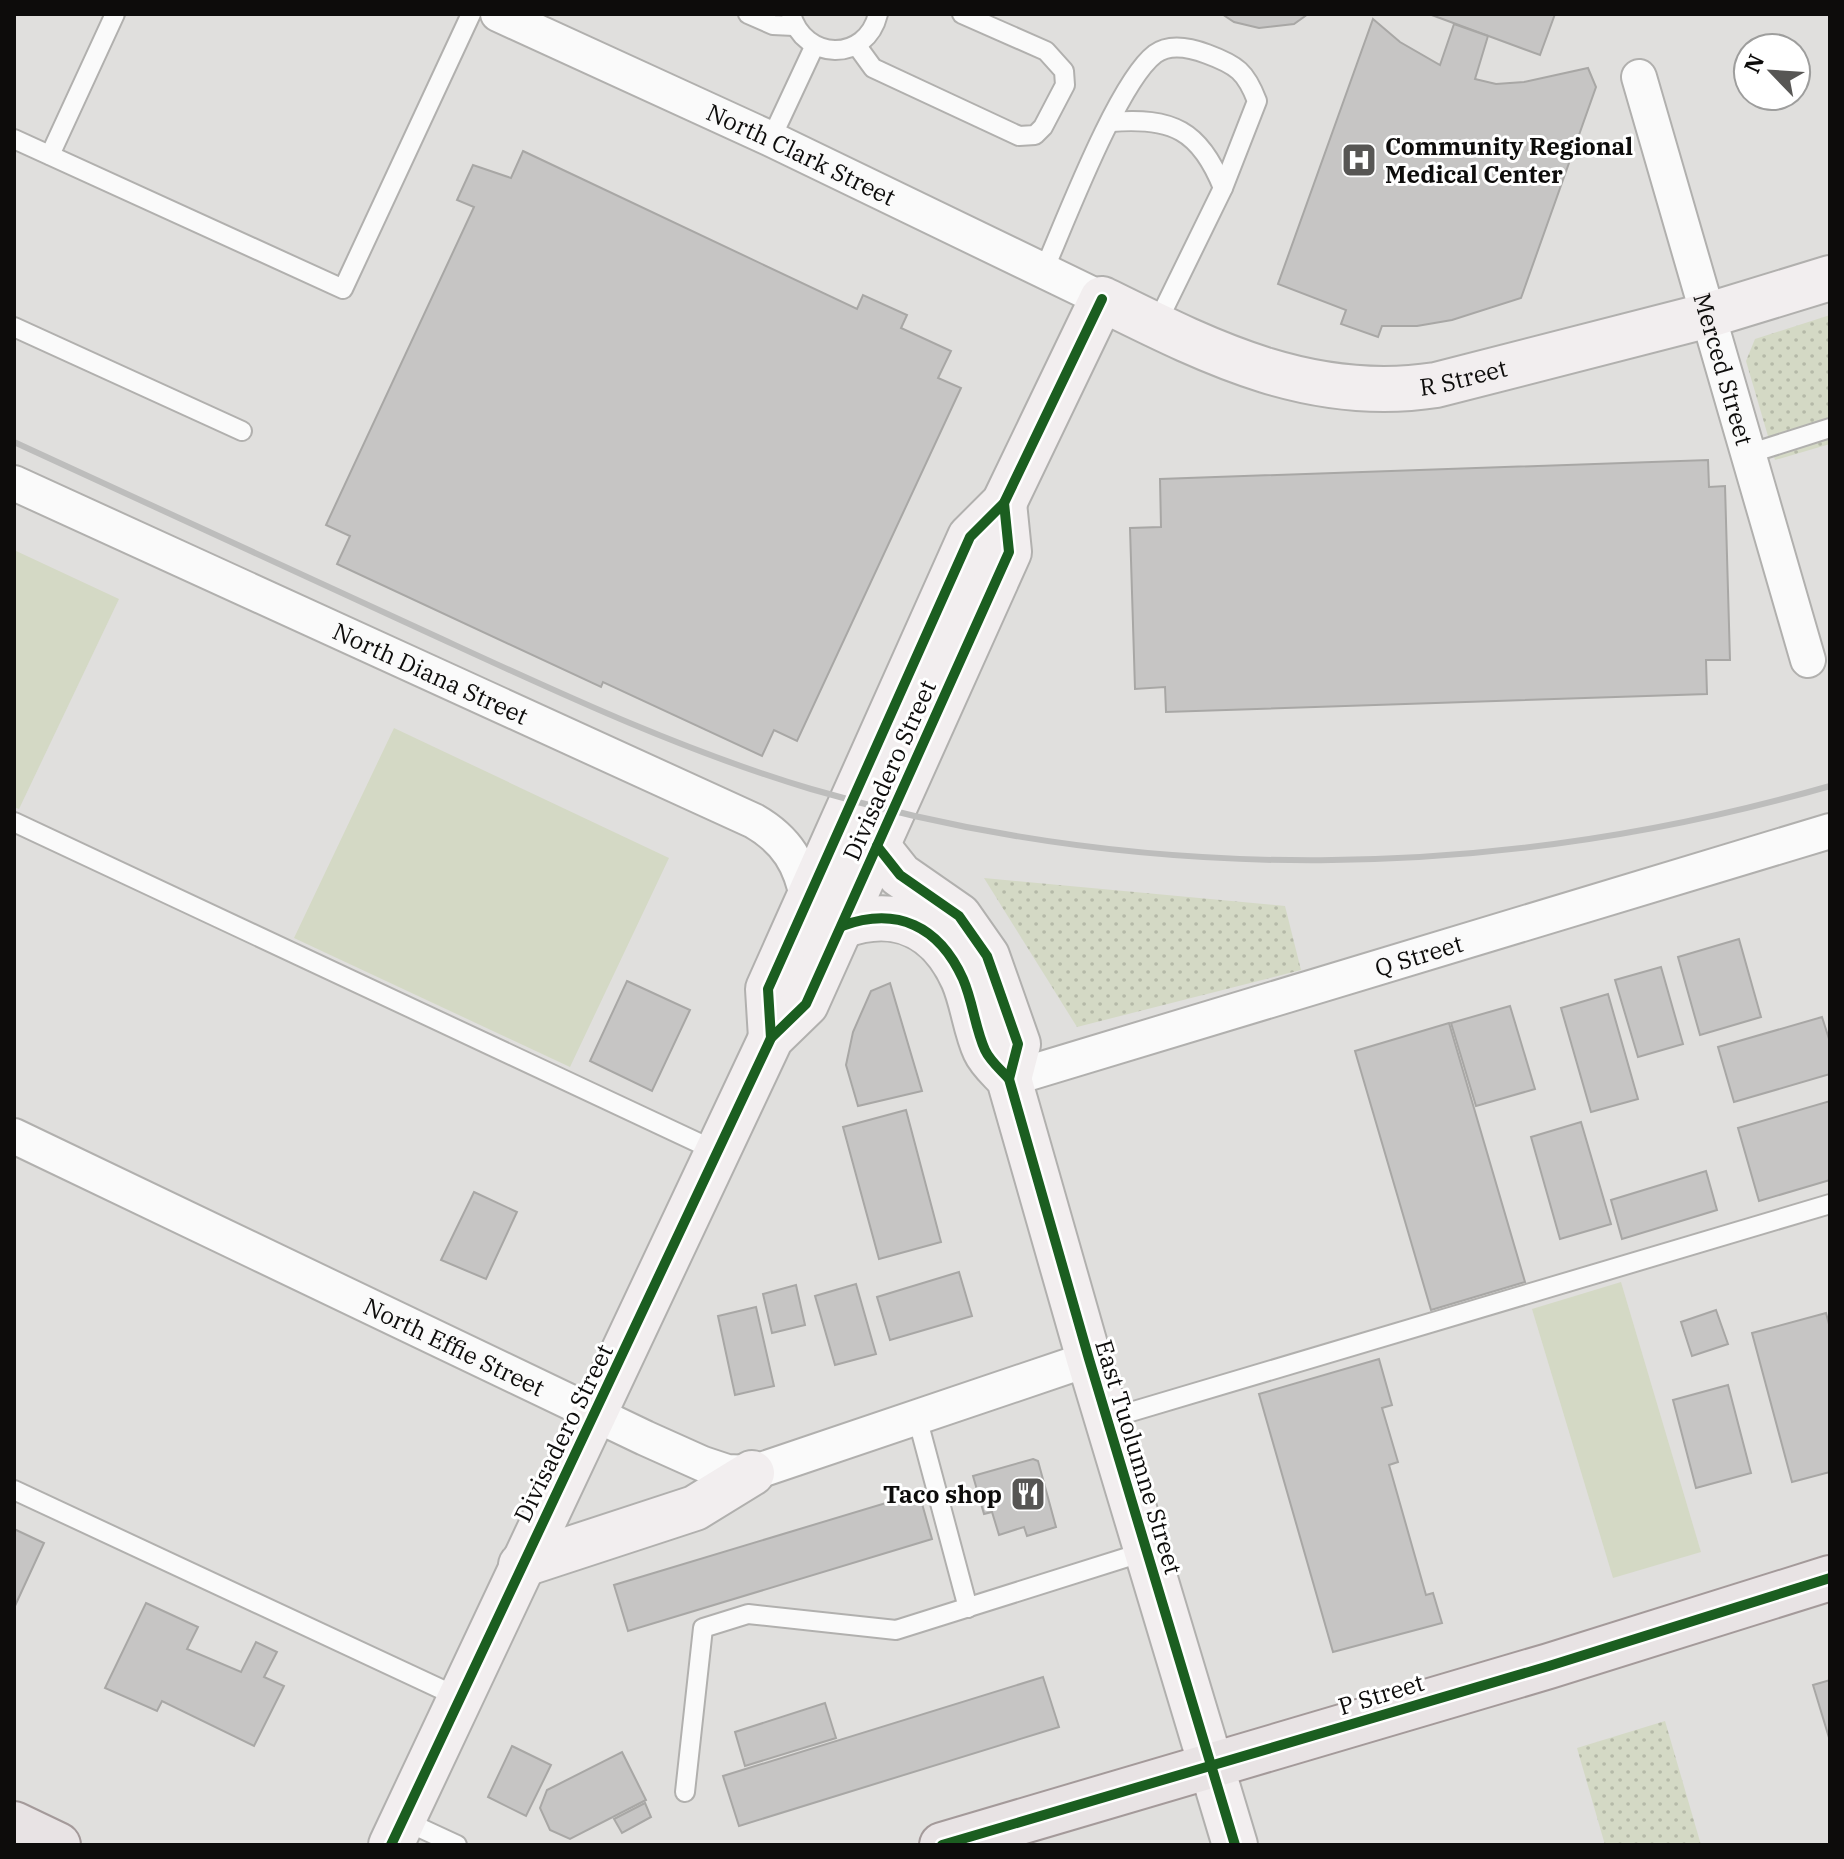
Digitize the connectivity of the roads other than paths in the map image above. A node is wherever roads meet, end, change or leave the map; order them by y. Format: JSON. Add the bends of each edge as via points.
{"nodes":[{"id":1,"x":115,"y":14,"type":"edge"},
{"id":2,"x":471,"y":14,"type":"edge"},
{"id":3,"x":498,"y":14,"type":"edge"},
{"id":4,"x":748,"y":14,"type":"edge"},
{"id":5,"x":878,"y":14,"type":"edge"},
{"id":6,"x":962,"y":14,"type":"edge"},
{"id":7,"x":792,"y":20,"type":"edge"},
{"id":8,"x":857,"y":46,"type":"junction"},
{"id":9,"x":814,"y":47,"type":"junction"},
{"id":10,"x":1639,"y":77,"type":"dead end"},
{"id":11,"x":1111,"y":122,"type":"junction"},
{"id":12,"x":14,"y":139,"type":"edge"},
{"id":13,"x":771,"y":139,"type":"junction"},
{"id":14,"x":50,"y":155,"type":"junction"},
{"id":15,"x":1223,"y":188,"type":"junction"},
{"id":16,"x":1044,"y":270,"type":"junction"},
{"id":17,"x":1830,"y":278,"type":"edge"},
{"id":18,"x":1102,"y":299,"type":"junction"},
{"id":19,"x":1709,"y":315,"type":"junction"},
{"id":20,"x":1156,"y":325,"type":"junction"},
{"id":21,"x":14,"y":327,"type":"edge"},
{"id":22,"x":1830,"y":428,"type":"edge"},
{"id":23,"x":242,"y":431,"type":"dead end"},
{"id":24,"x":1748,"y":454,"type":"junction"},
{"id":25,"x":14,"y":483,"type":"edge"},
{"id":26,"x":1004,"y":503,"type":"junction"},
{"id":27,"x":1808,"y":660,"type":"dead end"},
{"id":28,"x":14,"y":822,"type":"edge"},
{"id":29,"x":1830,"y":831,"type":"edge"},
{"id":30,"x":877,"y":846,"type":"junction"},
{"id":31,"x":808,"y":901,"type":"junction"},
{"id":32,"x":842,"y":926,"type":"junction"},
{"id":33,"x":771,"y":1038,"type":"junction"},
{"id":34,"x":1009,"y":1079,"type":"junction"},
{"id":35,"x":14,"y":1136,"type":"edge"},
{"id":36,"x":718,"y":1152,"type":"junction"},
{"id":37,"x":1830,"y":1204,"type":"edge"},
{"id":38,"x":1089,"y":1359,"type":"junction"},
{"id":39,"x":595,"y":1414,"type":"junction"},
{"id":40,"x":917,"y":1417,"type":"junction"},
{"id":41,"x":1107,"y":1419,"type":"junction"},
{"id":42,"x":752,"y":1473,"type":"junction"},
{"id":43,"x":14,"y":1490,"type":"edge"},
{"id":44,"x":1147,"y":1551,"type":"junction"},
{"id":45,"x":521,"y":1565,"type":"junction"},
{"id":46,"x":1830,"y":1578,"type":"edge"},
{"id":47,"x":968,"y":1608,"type":"junction"},
{"id":48,"x":458,"y":1697,"type":"junction"},
{"id":49,"x":1212,"y":1767,"type":"junction"},
{"id":50,"x":685,"y":1792,"type":"dead end"},
{"id":51,"x":14,"y":1824,"type":"edge"},
{"id":52,"x":397,"y":1832,"type":"edge"},
{"id":53,"x":58,"y":1845,"type":"edge"},
{"id":54,"x":457,"y":1845,"type":"edge"},
{"id":55,"x":942,"y":1845,"type":"edge"},
{"id":56,"x":1235,"y":1845,"type":"edge"}],
"edges":[{"from":1,"to":14,"type":"lane"},
{"from":2,"to":14,"type":"lane","via":[[343,289]]},
{"from":3,"to":13,"type":"street","name":"North Clark Street"},
{"from":4,"to":7,"type":"lane","via":[[773,25]]},
{"from":5,"to":8,"type":"lane","via":[[868,37]]},
{"from":6,"to":8,"type":"lane","via":[[1046,51],[1064,71],[1065,85],[1035,135],[1019,136],[873,68]]},
{"from":7,"to":9,"type":"lane"},
{"from":8,"to":9,"type":"lane","via":[[828,51]]},
{"from":9,"to":13,"type":"lane"},
{"from":10,"to":19,"type":"street","name":"Merced Street"},
{"from":11,"to":15,"type":"lane","via":[[1143,119],[1181,130],[1212,160]]},
{"from":11,"to":15,"type":"lane","via":[[1140,69],[1157,52],[1176,46],[1239,68],[1257,101]]},
{"from":11,"to":16,"type":"lane"},
{"from":12,"to":14,"type":"lane"},
{"from":13,"to":16,"type":"street","name":"North Clark Street"},
{"from":15,"to":20,"type":"lane"},
{"from":16,"to":18,"type":"street","name":"North Clark Street"},
{"from":17,"to":19,"type":"street","name":"R Street"},
{"from":18,"to":20,"type":"street","name":"R Street"},
{"from":18,"to":26,"type":"street","name":"Divisadero Street"},
{"from":19,"to":20,"type":"street","name":"R Street","via":[[1395,391],[1355,391],[1272,373]]},
{"from":19,"to":24,"type":"street","name":"Merced Street"},
{"from":21,"to":23,"type":"lane"},
{"from":22,"to":24,"type":"lane"},
{"from":24,"to":27,"type":"street","name":"Merced Street"},
{"from":25,"to":31,"type":"street","name":"North Diana Street","via":[[754,821],[786,845]]},
{"from":26,"to":30,"type":"street","name":"Divisadero Street","via":[[1009,552]]},
{"from":26,"to":31,"type":"street","name":"Divisadero Street","via":[[970,537]]},
{"from":28,"to":36,"type":"lane"},
{"from":29,"to":34,"type":"street","name":"Q Street"},
{"from":30,"to":32,"type":"street","name":"Divisadero Street"},
{"from":30,"to":34,"type":"street","name":"East Tuolumne Street","via":[[900,875],[959,916],[987,956],[1018,1044]]},
{"from":31,"to":33,"type":"street","name":"Divisadero Street","via":[[768,989]]},
{"from":32,"to":33,"type":"street","name":"Divisadero Street","via":[[806,1004]]},
{"from":32,"to":34,"type":"street","name":"East Tuolumne Street","via":[[886,917],[930,934],[963,979],[986,1053]]},
{"from":33,"to":36,"type":"street","name":"Divisadero Street"},
{"from":34,"to":38,"type":"street","name":"East Tuolumne Street"},
{"from":35,"to":39,"type":"street","name":"North Effie Street"},
{"from":36,"to":39,"type":"street","name":"Divisadero Street"},
{"from":37,"to":41,"type":"lane"},
{"from":38,"to":40,"type":"street","name":"North Effie Street"},
{"from":38,"to":41,"type":"street","name":"East Tuolumne Street"},
{"from":39,"to":42,"type":"street","name":"North Effie Street","via":[[703,1464]]},
{"from":39,"to":45,"type":"street","name":"Divisadero Street"},
{"from":40,"to":42,"type":"street","name":"North Effie Street"},
{"from":40,"to":47,"type":"lane"},
{"from":41,"to":44,"type":"street","name":"East Tuolumne Street"},
{"from":42,"to":45,"type":"street","via":[[695,1508]]},
{"from":43,"to":48,"type":"lane"},
{"from":44,"to":47,"type":"lane"},
{"from":44,"to":49,"type":"street","name":"East Tuolumne Street"},
{"from":45,"to":48,"type":"street","name":"Divisadero Street"},
{"from":46,"to":49,"type":"main road","name":"P Street"},
{"from":47,"to":50,"type":"lane","via":[[896,1630],[748,1614],[703,1628]]},
{"from":48,"to":52,"type":"street","name":"Divisadero Street"},
{"from":49,"to":55,"type":"main road","name":"P Street"},
{"from":49,"to":56,"type":"street","name":"East Tuolumne Street"},
{"from":51,"to":53,"type":"main road"},
{"from":52,"to":54,"type":"lane"}]}
